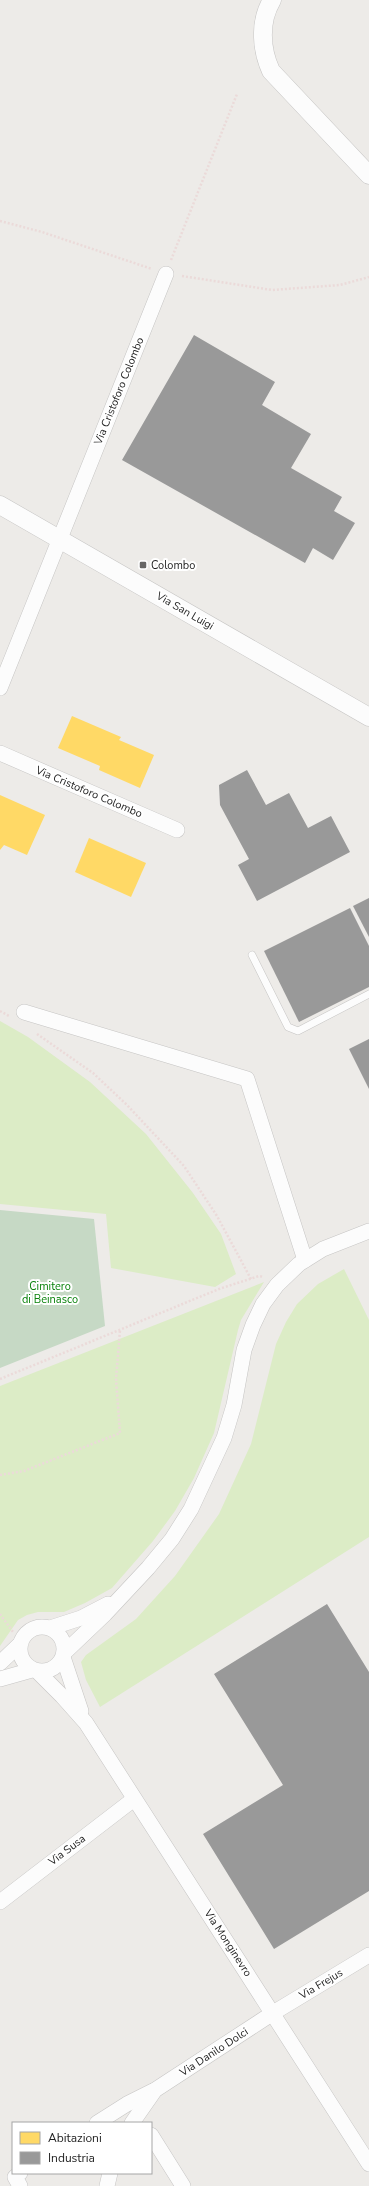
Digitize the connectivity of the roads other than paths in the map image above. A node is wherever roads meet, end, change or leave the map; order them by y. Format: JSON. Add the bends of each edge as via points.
{"nodes":[{"id":1,"x":272,"y":0,"type":"edge"},
{"id":2,"x":369,"y":175,"type":"edge"},
{"id":3,"x":166,"y":274,"type":"road end"},
{"id":4,"x":0,"y":506,"type":"edge"},
{"id":5,"x":60,"y":539,"type":"junction"},
{"id":6,"x":0,"y":688,"type":"edge"},
{"id":7,"x":369,"y":717,"type":"edge"},
{"id":8,"x":0,"y":753,"type":"edge"},
{"id":9,"x":178,"y":830,"type":"dead end"},
{"id":10,"x":252,"y":955,"type":"dead end"},
{"id":11,"x":369,"y":994,"type":"edge"},
{"id":12,"x":18,"y":1015,"type":"road end"},
{"id":13,"x":369,"y":1231,"type":"edge"},
{"id":14,"x":305,"y":1260,"type":"junction"},
{"id":15,"x":118,"y":1600,"type":"junction"},
{"id":16,"x":50,"y":1628,"type":"junction"},
{"id":17,"x":21,"y":1642,"type":"junction"},
{"id":18,"x":64,"y":1655,"type":"junction"},
{"id":19,"x":0,"y":1663,"type":"edge"},
{"id":20,"x":35,"y":1670,"type":"junction"},
{"id":21,"x":0,"y":1679,"type":"edge"},
{"id":22,"x":86,"y":1723,"type":"junction"},
{"id":23,"x":134,"y":1799,"type":"junction"},
{"id":24,"x":0,"y":1902,"type":"edge"},
{"id":25,"x":369,"y":1955,"type":"edge"},
{"id":26,"x":273,"y":2013,"type":"junction"},
{"id":27,"x":155,"y":2090,"type":"junction"},
{"id":28,"x":138,"y":2120,"type":"edge"},
{"id":29,"x":99,"y":2122,"type":"edge"},
{"id":30,"x":152,"y":2137,"type":"edge"},
{"id":31,"x":369,"y":2164,"type":"edge"},
{"id":32,"x":18,"y":2174,"type":"edge"},
{"id":33,"x":110,"y":2174,"type":"edge"},
{"id":34,"x":20,"y":2186,"type":"edge"},
{"id":35,"x":107,"y":2186,"type":"edge"},
{"id":36,"x":183,"y":2186,"type":"edge"}],
"edges":[{"from":1,"to":2,"type":"street","via":[[265,16],[263,46],[271,71]]},
{"from":3,"to":5,"type":"street","name":"Via Cristoforo Colombo"},
{"from":4,"to":5,"type":"street","name":"Via San Luigi"},
{"from":5,"to":6,"type":"street","name":"Via Cristoforo Colombo"},
{"from":5,"to":7,"type":"street","name":"Via San Luigi"},
{"from":8,"to":9,"type":"street","name":"Via Cristoforo Colombo"},
{"from":10,"to":11,"type":"lane","via":[[288,1026],[298,1031]]},
{"from":12,"to":14,"type":"street","via":[[247,1079]]},
{"from":13,"to":14,"type":"street","via":[[323,1249]]},
{"from":14,"to":15,"type":"street","via":[[277,1285],[263,1304],[253,1325],[244,1350],[234,1405],[224,1438],[191,1509],[172,1539]]},
{"from":15,"to":16,"type":"street","via":[[81,1618]]},
{"from":15,"to":18,"type":"street"},
{"from":16,"to":17,"type":"street","via":[[37,1627],[30,1630]]},
{"from":16,"to":18,"type":"street","via":[[62,1638]]},
{"from":17,"to":19,"type":"street"},
{"from":17,"to":20,"type":"street","via":[[22,1659]]},
{"from":18,"to":20,"type":"street","via":[[56,1667],[44,1672]]},
{"from":18,"to":22,"type":"street","name":"Via Monginevro"},
{"from":20,"to":21,"type":"street"},
{"from":20,"to":22,"type":"street","name":"Via Monginevro"},
{"from":22,"to":23,"type":"street","name":"Via Monginevro"},
{"from":23,"to":24,"type":"street","name":"Via Susa"},
{"from":23,"to":26,"type":"street","name":"Via Monginevro"},
{"from":25,"to":26,"type":"street","name":"Via Frejus"},
{"from":26,"to":27,"type":"street","name":"Via Danilo Dolci"},
{"from":26,"to":31,"type":"street","name":"Via Monginevro"},
{"from":27,"to":28,"type":"street","name":"Via Danilo Dolci"},
{"from":27,"to":29,"type":"street","name":"Via Danilo Dolci"},
{"from":30,"to":36,"type":"street"},
{"from":32,"to":34,"type":"street","via":[[14,2177]]},
{"from":33,"to":35,"type":"street"}]}
